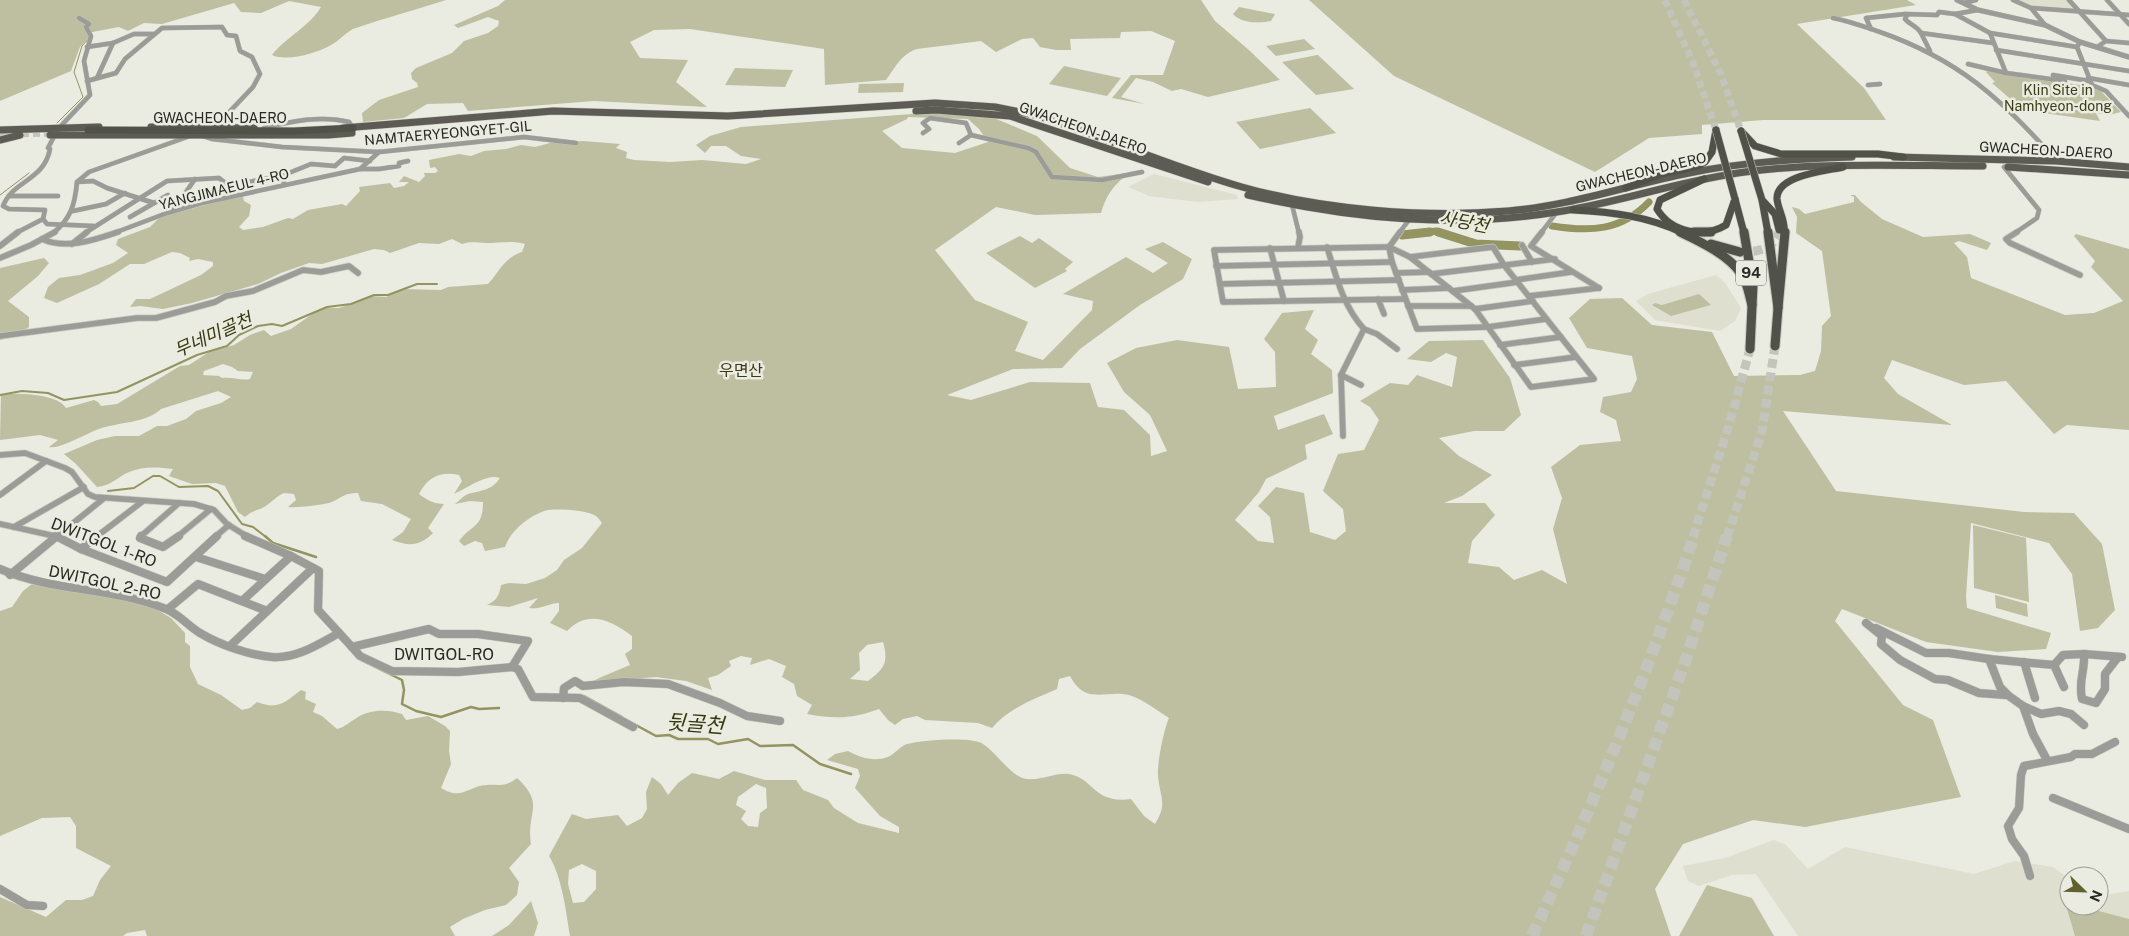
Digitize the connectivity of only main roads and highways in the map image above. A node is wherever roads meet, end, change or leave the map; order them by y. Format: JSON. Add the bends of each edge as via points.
{"nodes":[{"id":1,"x":0,"y":128,"type":"edge"},
{"id":2,"x":353,"y":128,"type":"junction"},
{"id":3,"x":57,"y":132,"type":"junction"},
{"id":4,"x":21,"y":133,"type":"junction"},
{"id":5,"x":341,"y":134,"type":"junction"},
{"id":6,"x":0,"y":136,"type":"edge"},
{"id":7,"x":0,"y":140,"type":"edge"},
{"id":8,"x":1905,"y":157,"type":"junction"},
{"id":9,"x":1162,"y":163,"type":"junction"},
{"id":10,"x":1914,"y":166,"type":"junction"},
{"id":11,"x":1843,"y":167,"type":"junction"},
{"id":12,"x":2129,"y":167,"type":"edge"},
{"id":13,"x":2129,"y":174,"type":"edge"},
{"id":14,"x":1704,"y":179,"type":"junction"},
{"id":15,"x":1626,"y":188,"type":"junction"},
{"id":16,"x":1735,"y":199,"type":"junction"},
{"id":17,"x":1762,"y":200,"type":"junction"},
{"id":18,"x":1566,"y":208,"type":"junction"},
{"id":19,"x":1410,"y":216,"type":"junction"},
{"id":20,"x":1659,"y":223,"type":"junction"},
{"id":21,"x":1779,"y":232,"type":"dead end"},
{"id":22,"x":1740,"y":252,"type":"tunnel mouth"},
{"id":23,"x":1752,"y":305,"type":"junction"},
{"id":24,"x":1778,"y":308,"type":"junction"},
{"id":25,"x":1775,"y":346,"type":"tunnel mouth"},
{"id":26,"x":1750,"y":349,"type":"tunnel mouth"}],
"edges":[{"from":1,"to":4,"type":"main road"},
{"from":2,"to":3,"type":"main road","via":[[215,127]]},
{"from":2,"to":5,"type":"highway","name":"GWACHEON-DAERO","via":[[86,132]]},
{"from":2,"to":9,"type":"main road","via":[[553,111],[728,116],[966,103],[1016,111]]},
{"from":3,"to":4,"type":"main road"},
{"from":3,"to":5,"type":"main road","name":"GWACHEON-DAERO","via":[[192,136]]},
{"from":4,"to":6,"type":"main road"},
{"from":4,"to":7,"type":"main road"},
{"from":5,"to":9,"type":"main road","name":"GWACHEON-DAERO","via":[[549,116],[734,122],[936,110],[1010,116]]},
{"from":8,"to":10,"type":"main road"},
{"from":8,"to":12,"type":"main road","name":"GWACHEON-DAERO","via":[[2056,161]]},
{"from":8,"to":15,"type":"main road","name":"GWACHEON-DAERO","via":[[1755,162]]},
{"from":8,"to":17,"type":"highway","number":"94","bridge":true,"via":[[1878,154],[1792,155],[1755,146],[1740,131]]},
{"from":9,"to":19,"type":"main road","name":"GWACHEON-DAERO","via":[[1278,195]]},
{"from":9,"to":19,"type":"main road","name":"GWACHEON-DAERO","via":[[1247,195],[1292,206],[1362,216]]},
{"from":10,"to":11,"type":"main road","name":"GWACHEON-DAERO"},
{"from":10,"to":13,"type":"main road","name":"GWACHEON-DAERO"},
{"from":11,"to":14,"type":"main road","name":"GWACHEON-DAERO","via":[[1743,172]]},
{"from":11,"to":24,"type":"highway","via":[[1793,178],[1779,189],[1777,198],[1785,227]]},
{"from":14,"to":16,"type":"highway","via":[[1660,200],[1657,208],[1661,217],[1690,231],[1714,231],[1726,225]]},
{"from":14,"to":18,"type":"main road","name":"GWACHEON-DAERO"},
{"from":15,"to":16,"type":"highway","number":"94","bridge":true,"via":[[1661,174],[1698,166],[1710,156],[1716,130]]},
{"from":15,"to":18,"type":"main road","name":"GWACHEON-DAERO"},
{"from":16,"to":23,"type":"highway","number":"94","via":[[1749,257]]},
{"from":17,"to":21,"type":"highway","via":[[1778,219]]},
{"from":17,"to":24,"type":"highway","number":"94"},
{"from":18,"to":19,"type":"main road","name":"GWACHEON-DAERO"},
{"from":18,"to":19,"type":"main road","name":"GWACHEON-DAERO","via":[[1556,213],[1495,220]]},
{"from":18,"to":20,"type":"highway","via":[[1618,213]]},
{"from":20,"to":22,"type":"highway","via":[[1710,244]]},
{"from":20,"to":23,"type":"highway","via":[[1728,259],[1743,277]]},
{"from":23,"to":26,"type":"highway","number":"94"},
{"from":24,"to":25,"type":"highway","number":"94"}]}
